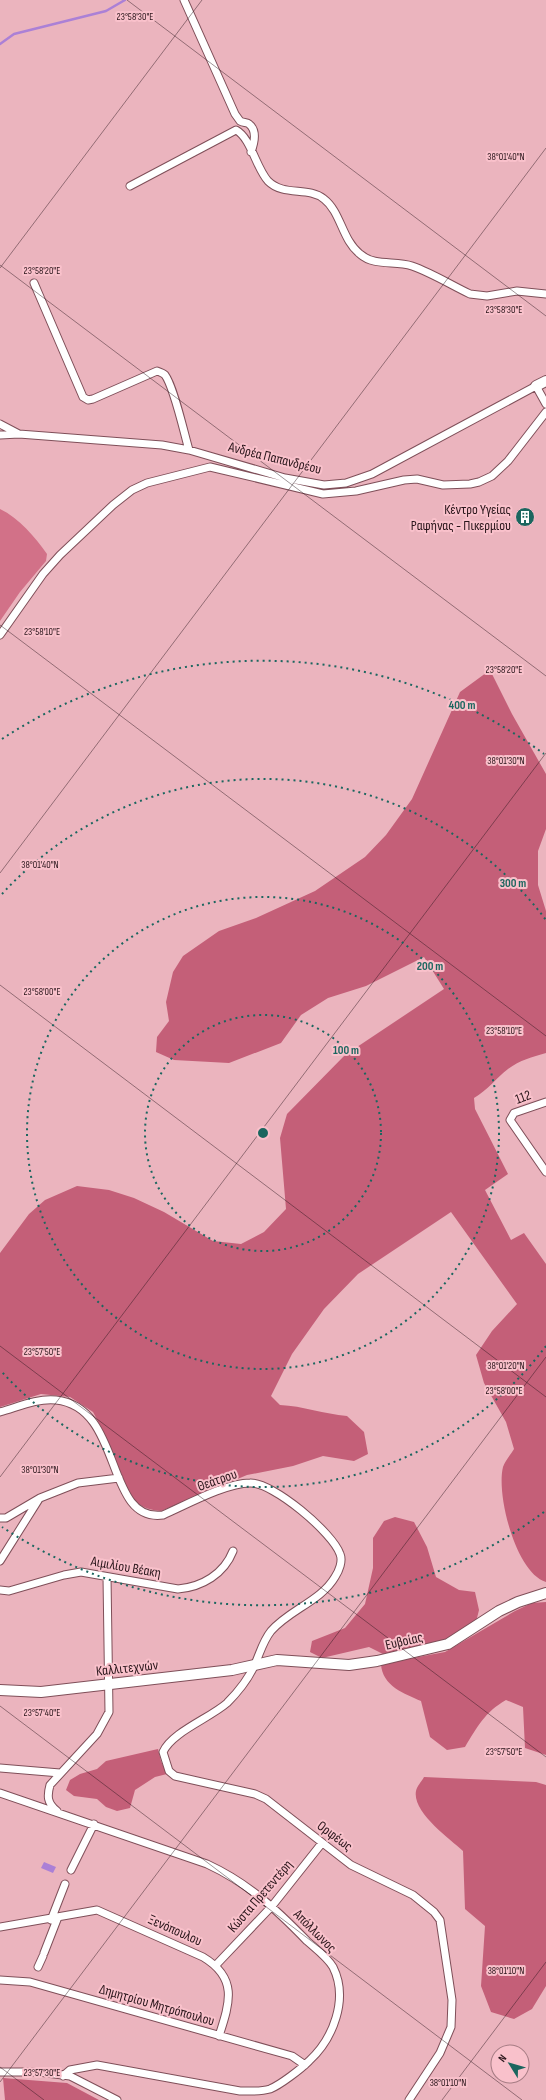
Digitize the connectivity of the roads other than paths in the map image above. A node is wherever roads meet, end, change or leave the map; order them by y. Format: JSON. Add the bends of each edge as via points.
{"nodes":[{"id":1,"x":184,"y":0,"type":"edge"},
{"id":2,"x":251,"y":152,"type":"junction"},
{"id":3,"x":130,"y":186,"type":"dead end"},
{"id":4,"x":34,"y":283,"type":"dead end"},
{"id":5,"x":546,"y":294,"type":"edge"},
{"id":6,"x":546,"y":381,"type":"edge"},
{"id":7,"x":536,"y":386,"type":"junction"},
{"id":8,"x":546,"y":404,"type":"edge"},
{"id":9,"x":546,"y":412,"type":"edge"},
{"id":10,"x":0,"y":424,"type":"edge"},
{"id":11,"x":19,"y":434,"type":"junction"},
{"id":12,"x":0,"y":435,"type":"edge"},
{"id":13,"x":189,"y":450,"type":"junction"},
{"id":14,"x":0,"y":635,"type":"edge"},
{"id":15,"x":546,"y":1102,"type":"edge"},
{"id":16,"x":546,"y":1172,"type":"edge"},
{"id":17,"x":0,"y":1412,"type":"edge"},
{"id":18,"x":119,"y":1478,"type":"junction"},
{"id":19,"x":40,"y":1498,"type":"junction"},
{"id":20,"x":0,"y":1518,"type":"edge"},
{"id":21,"x":233,"y":1551,"type":"dead end"},
{"id":22,"x":0,"y":1561,"type":"edge"},
{"id":23,"x":107,"y":1577,"type":"junction"},
{"id":24,"x":0,"y":1590,"type":"edge"},
{"id":25,"x":546,"y":1593,"type":"edge"},
{"id":26,"x":256,"y":1663,"type":"junction"},
{"id":27,"x":108,"y":1684,"type":"junction"},
{"id":28,"x":0,"y":1690,"type":"edge"},
{"id":29,"x":0,"y":1768,"type":"edge"},
{"id":30,"x":60,"y":1773,"type":"junction"},
{"id":31,"x":0,"y":1793,"type":"edge"},
{"id":32,"x":59,"y":1813,"type":"junction"},
{"id":33,"x":94,"y":1824,"type":"junction"},
{"id":34,"x":322,"y":1843,"type":"junction"},
{"id":35,"x":71,"y":1870,"type":"dead end"},
{"id":36,"x":65,"y":1884,"type":"dead end"},
{"id":37,"x":272,"y":1906,"type":"junction"},
{"id":38,"x":58,"y":1917,"type":"junction"},
{"id":39,"x":51,"y":1920,"type":"junction"},
{"id":40,"x":0,"y":1927,"type":"edge"},
{"id":41,"x":216,"y":1965,"type":"junction"},
{"id":42,"x":38,"y":1967,"type":"dead end"},
{"id":43,"x":0,"y":1980,"type":"edge"},
{"id":44,"x":219,"y":2036,"type":"junction"},
{"id":45,"x":304,"y":2065,"type":"junction"},
{"id":46,"x":0,"y":2072,"type":"edge"},
{"id":47,"x":64,"y":2076,"type":"junction"},
{"id":48,"x":117,"y":2100,"type":"edge"},
{"id":49,"x":409,"y":2100,"type":"edge"}],
"edges":[{"from":1,"to":2,"type":"street","via":[[236,114],[240,121],[248,123],[254,130],[255,140]]},
{"from":2,"to":3,"type":"street","via":[[247,141],[236,130]]},
{"from":2,"to":5,"type":"street","via":[[262,174],[279,188],[314,193],[325,199],[332,207],[354,249],[367,259],[413,266],[479,296],[517,291]]},
{"from":4,"to":13,"type":"street","via":[[83,397],[93,399],[157,371],[162,372],[174,398]]},
{"from":6,"to":7,"type":"street","name":"Ανδρέα Παπανδρέου"},
{"from":7,"to":8,"type":"street"},
{"from":7,"to":13,"type":"street","name":"Ανδρέα Παπανδρέου","via":[[372,474],[346,483],[304,483]]},
{"from":9,"to":14,"type":"street","via":[[508,461],[492,476],[475,483],[443,485],[417,479],[356,491],[323,494],[210,468],[161,478],[132,490],[60,555],[42,574]]},
{"from":10,"to":11,"type":"street","name":"Ανδρέα Παπανδρέου"},
{"from":11,"to":12,"type":"street"},
{"from":11,"to":13,"type":"street","name":"Ανδρέα Παπανδρέου","via":[[145,443]]},
{"from":15,"to":16,"type":"street","name":"112","via":[[511,1117],[511,1122]]},
{"from":17,"to":18,"type":"street","name":"Θεάτρου","via":[[42,1400],[68,1402],[79,1408],[89,1415],[101,1434]]},
{"from":18,"to":19,"type":"street","via":[[78,1483]]},
{"from":18,"to":26,"type":"street","name":"Θεάτρου","via":[[128,1499],[136,1508],[144,1515],[154,1516],[163,1515],[230,1487],[252,1482],[293,1504],[329,1535],[341,1556],[340,1568],[335,1577],[329,1586],[281,1621],[271,1632]]},
{"from":19,"to":20,"type":"street","via":[[6,1518]]},
{"from":19,"to":22,"type":"street"},
{"from":21,"to":23,"type":"street","name":"Αιμιλίου Βέακη","via":[[221,1571],[189,1588],[178,1589]]},
{"from":23,"to":24,"type":"street","name":"Αιμιλίου Βέακη","via":[[64,1574],[9,1591]]},
{"from":23,"to":27,"type":"street"},
{"from":25,"to":26,"type":"street","name":"Ευβοίας","via":[[512,1605],[448,1644],[429,1650],[349,1665],[276,1660]]},
{"from":26,"to":27,"type":"street","name":"Καλλιτεχνών","via":[[232,1670]]},
{"from":26,"to":34,"type":"street","name":"Ορφέως","via":[[243,1684],[227,1702],[166,1745],[163,1752],[169,1771],[175,1776],[255,1794],[266,1799]]},
{"from":27,"to":28,"type":"street","name":"Καλλιτεχνών","via":[[41,1692]]},
{"from":27,"to":30,"type":"street","via":[[109,1712],[105,1721],[97,1734]]},
{"from":29,"to":30,"type":"street"},
{"from":30,"to":32,"type":"street","via":[[50,1785],[48,1793],[48,1802]]},
{"from":31,"to":32,"type":"street","name":"Απόλλωνος"},
{"from":32,"to":33,"type":"street","name":"Απόλλωνος"},
{"from":33,"to":35,"type":"street"},
{"from":33,"to":37,"type":"street","name":"Απόλλωνος","via":[[218,1869]]},
{"from":34,"to":37,"type":"street","name":"Κώστα Πρετεντέρη"},
{"from":34,"to":49,"type":"street","name":"Ορφέως","via":[[362,1871],[413,1895],[440,1920],[452,2000],[451,2027],[440,2053]]},
{"from":36,"to":39,"type":"street"},
{"from":37,"to":41,"type":"street","name":"Κώστα Πρετεντέρη"},
{"from":37,"to":45,"type":"street","name":"Απόλλωνος","via":[[323,1956],[332,1967],[338,1982],[337,2017],[319,2052]]},
{"from":38,"to":39,"type":"street","name":"Ξενόπουλου"},
{"from":38,"to":41,"type":"street","name":"Ξενόπουλου","via":[[96,1910]]},
{"from":38,"to":42,"type":"street"},
{"from":39,"to":40,"type":"street","name":"Ξενόπουλου"},
{"from":41,"to":44,"type":"street","name":"Ξενόπουλου","via":[[224,1976],[228,1988],[228,2004]]},
{"from":43,"to":44,"type":"street","name":"Δημητρίου Μητρόπουλου","via":[[30,1982]]},
{"from":44,"to":45,"type":"street","name":"Δημητρίου Μητρόπουλου","via":[[292,2056]]},
{"from":45,"to":47,"type":"street","name":"Απόλλωνος","via":[[271,2088],[256,2091],[240,2091],[97,2065],[70,2070]]},
{"from":46,"to":47,"type":"street","via":[[39,2072]]},
{"from":47,"to":48,"type":"street","via":[[81,2081]]}]}
